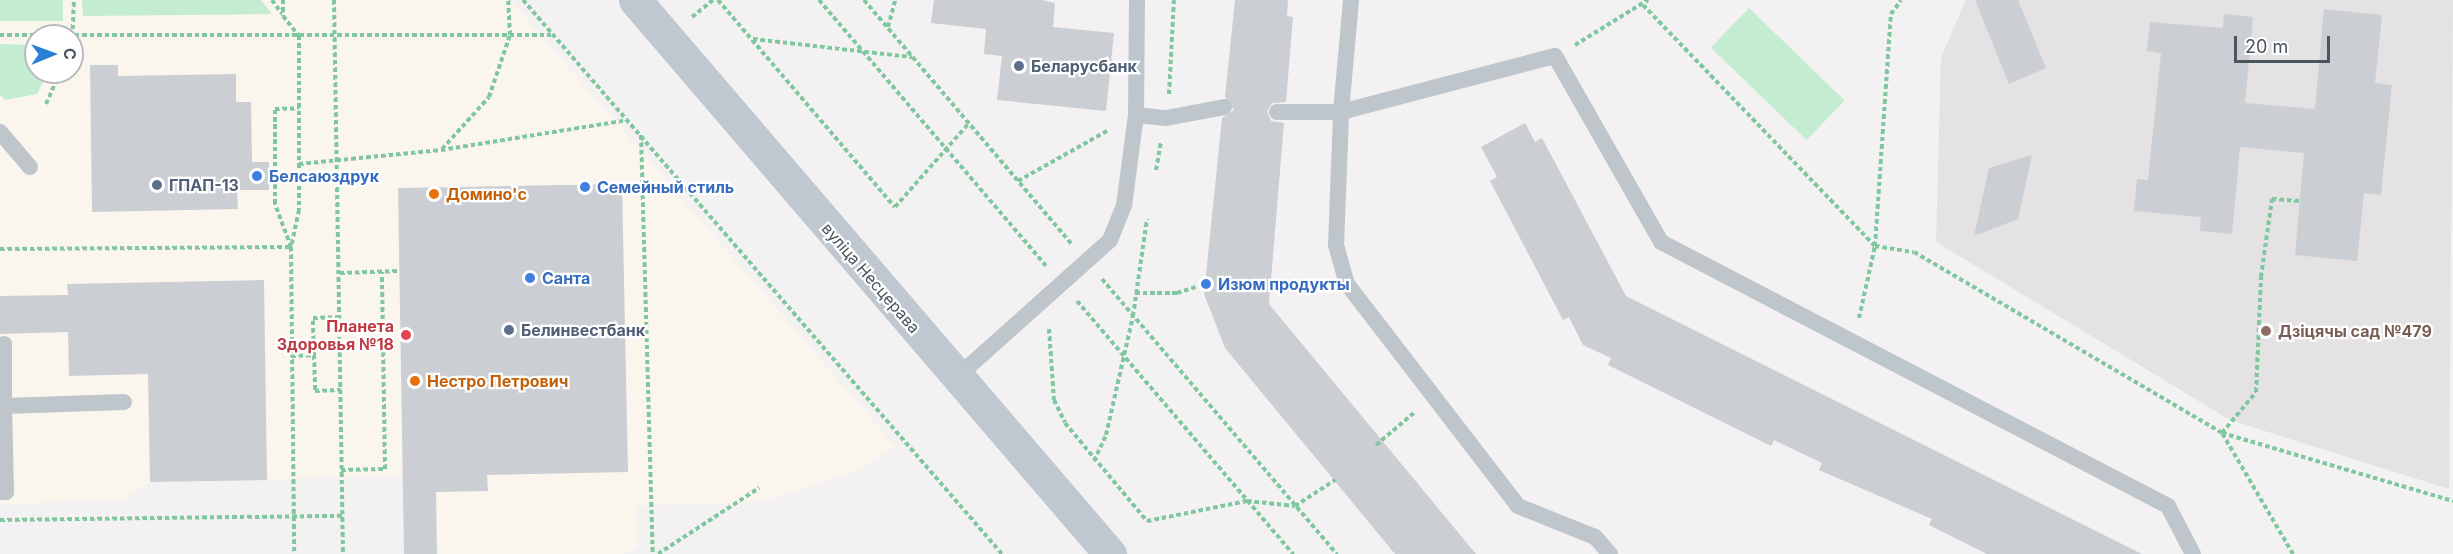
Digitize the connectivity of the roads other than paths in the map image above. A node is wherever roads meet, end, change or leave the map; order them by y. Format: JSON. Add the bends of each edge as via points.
{"nodes":[{"id":1,"x":635,"y":0,"type":"edge"},
{"id":2,"x":1137,"y":0,"type":"edge"},
{"id":3,"x":1351,"y":0,"type":"edge"},
{"id":4,"x":1224,"y":107,"type":"dead end"},
{"id":5,"x":1277,"y":112,"type":"dead end"},
{"id":6,"x":1341,"y":112,"type":"junction"},
{"id":7,"x":1136,"y":116,"type":"junction"},
{"id":8,"x":0,"y":132,"type":"edge"},
{"id":9,"x":30,"y":167,"type":"dead end"},
{"id":10,"x":4,"y":344,"type":"dead end"},
{"id":11,"x":957,"y":377,"type":"junction"},
{"id":12,"x":124,"y":402,"type":"dead end"},
{"id":13,"x":4,"y":406,"type":"junction"},
{"id":14,"x":0,"y":492,"type":"edge"},
{"id":15,"x":1110,"y":554,"type":"edge"},
{"id":16,"x":1610,"y":554,"type":"edge"},
{"id":17,"x":2193,"y":554,"type":"edge"}],
"edges":[{"from":1,"to":11,"type":"main road","name":"вуліца Несцерава"},
{"from":2,"to":7,"type":"lane"},
{"from":3,"to":6,"type":"lane"},
{"from":4,"to":7,"type":"lane","via":[[1166,118]]},
{"from":5,"to":6,"type":"lane"},
{"from":6,"to":16,"type":"lane","via":[[1336,245],[1347,284],[1518,506],[1595,537]]},
{"from":6,"to":17,"type":"lane","via":[[1556,56],[1661,242],[2168,506]]},
{"from":7,"to":11,"type":"lane","via":[[1124,206],[1110,240]]},
{"from":8,"to":9,"type":"lane"},
{"from":10,"to":13,"type":"lane"},
{"from":11,"to":15,"type":"main road","name":"вуліца Несцерава"},
{"from":12,"to":13,"type":"lane"},
{"from":13,"to":14,"type":"lane","via":[[6,492]]}]}
